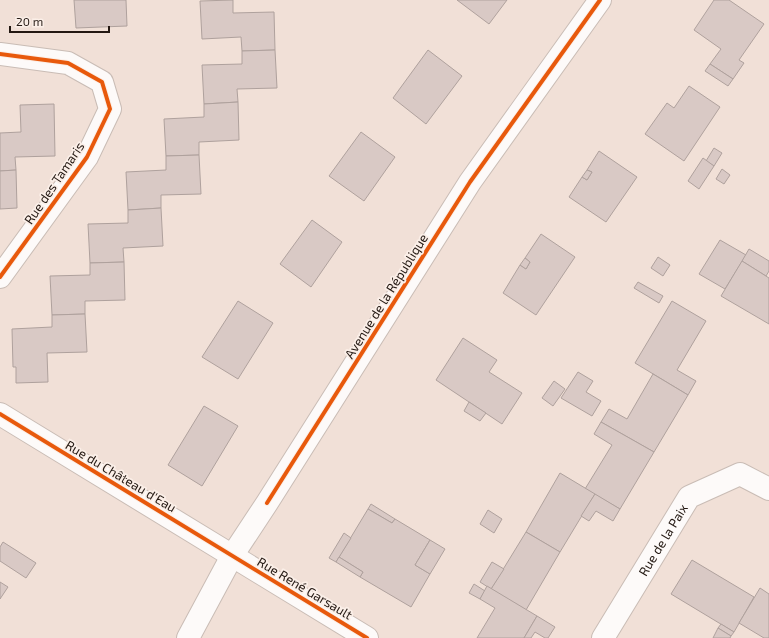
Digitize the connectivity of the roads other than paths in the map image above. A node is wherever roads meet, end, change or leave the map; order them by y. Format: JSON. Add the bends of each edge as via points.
{"nodes":[{"id":1,"x":600,"y":0,"type":"edge"},
{"id":2,"x":0,"y":54,"type":"edge"},
{"id":3,"x":0,"y":277,"type":"edge"},
{"id":4,"x":0,"y":414,"type":"edge"},
{"id":5,"x":769,"y":489,"type":"edge"},
{"id":6,"x":232,"y":556,"type":"junction"},
{"id":7,"x":188,"y":638,"type":"edge"},
{"id":8,"x":367,"y":638,"type":"edge"},
{"id":9,"x":603,"y":638,"type":"edge"}],
"edges":[{"from":1,"to":6,"type":"street","name":"Avenue de la République","via":[[470,182]]},
{"from":2,"to":3,"type":"street","name":"Rue des Tamaris","via":[[68,63],[102,82],[110,109],[87,156]]},
{"from":4,"to":6,"type":"street","name":"Rue du Château d'Eau"},
{"from":5,"to":9,"type":"street","name":"Rue de la Paix","via":[[740,474],[689,497]]},
{"from":6,"to":7,"type":"street","name":"Avenue de la République"},
{"from":6,"to":8,"type":"street","name":"Rue René Garsault"}]}
